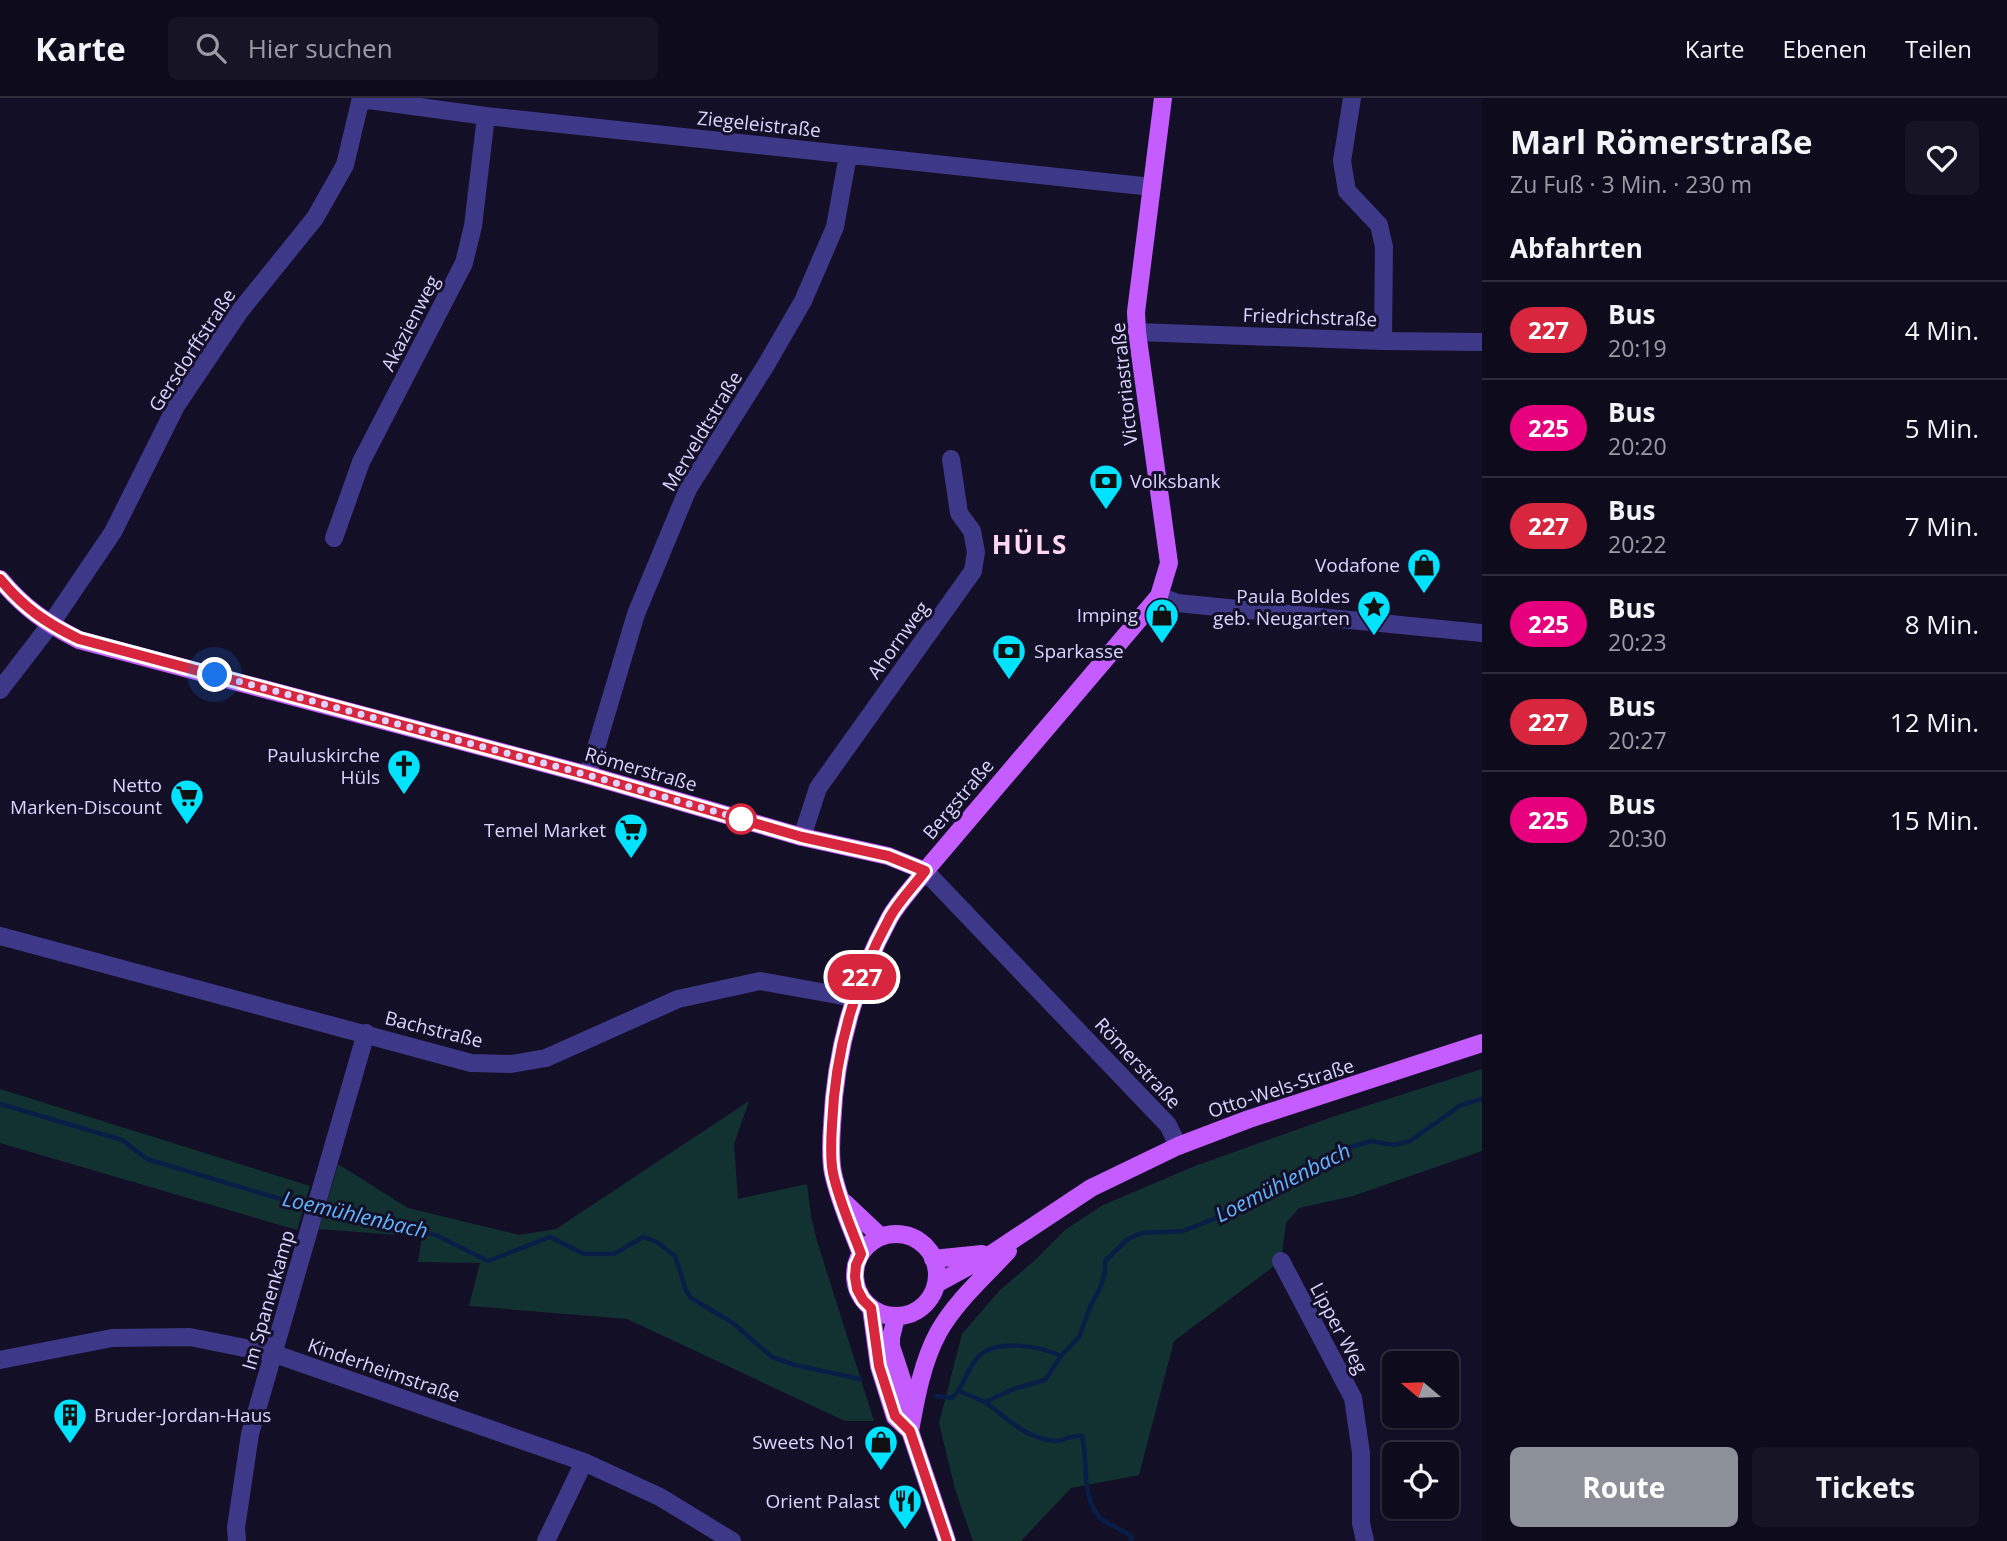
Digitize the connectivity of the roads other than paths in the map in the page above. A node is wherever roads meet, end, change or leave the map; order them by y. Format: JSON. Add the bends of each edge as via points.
{"nodes":[{"id":1,"x":1163,"y":98,"type":"edge"},
{"id":2,"x":1352,"y":98,"type":"edge"},
{"id":3,"x":361,"y":99,"type":"edge"},
{"id":4,"x":486,"y":116,"type":"junction"},
{"id":5,"x":848,"y":155,"type":"junction"},
{"id":6,"x":1152,"y":187,"type":"junction"},
{"id":7,"x":1137,"y":332,"type":"junction"},
{"id":8,"x":1383,"y":341,"type":"junction"},
{"id":9,"x":1482,"y":342,"type":"edge"},
{"id":10,"x":951,"y":459,"type":"dead end"},
{"id":11,"x":334,"y":538,"type":"dead end"},
{"id":12,"x":0,"y":579,"type":"edge"},
{"id":13,"x":1162,"y":588,"type":"junction"},
{"id":14,"x":50,"y":625,"type":"junction"},
{"id":15,"x":1482,"y":633,"type":"edge"},
{"id":16,"x":0,"y":690,"type":"edge"},
{"id":17,"x":588,"y":775,"type":"junction"},
{"id":18,"x":802,"y":837,"type":"junction"},
{"id":19,"x":925,"y":871,"type":"junction"},
{"id":20,"x":0,"y":936,"type":"edge"},
{"id":21,"x":854,"y":998,"type":"junction"},
{"id":22,"x":366,"y":1033,"type":"junction"},
{"id":23,"x":1482,"y":1043,"type":"edge"},
{"id":24,"x":1178,"y":1146,"type":"junction"},
{"id":25,"x":840,"y":1198,"type":"junction"},
{"id":26,"x":1026,"y":1232,"type":"junction"},
{"id":27,"x":881,"y":1237,"type":"junction"},
{"id":28,"x":993,"y":1253,"type":"junction"},
{"id":29,"x":861,"y":1254,"type":"junction"},
{"id":30,"x":933,"y":1259,"type":"junction"},
{"id":31,"x":1281,"y":1261,"type":"dead end"},
{"id":32,"x":936,"y":1284,"type":"junction"},
{"id":33,"x":871,"y":1308,"type":"junction"},
{"id":34,"x":896,"y":1317,"type":"junction"},
{"id":35,"x":275,"y":1354,"type":"junction"},
{"id":36,"x":0,"y":1360,"type":"edge"},
{"id":37,"x":910,"y":1431,"type":"junction"},
{"id":38,"x":584,"y":1462,"type":"junction"},
{"id":39,"x":237,"y":1541,"type":"edge"},
{"id":40,"x":546,"y":1541,"type":"edge"},
{"id":41,"x":732,"y":1541,"type":"edge"},
{"id":42,"x":947,"y":1541,"type":"edge"},
{"id":43,"x":1365,"y":1541,"type":"edge"}],
"edges":[{"from":1,"to":6,"type":"main road","name":"Victoriastraße"},
{"from":2,"to":8,"type":"street","via":[[1342,161],[1347,191],[1379,225],[1384,247]]},
{"from":3,"to":4,"type":"street","name":"Ziegeleistraße"},
{"from":3,"to":14,"type":"street","name":"Gersdorffstraße","via":[[345,165],[315,218],[240,311],[176,406],[113,532]]},
{"from":4,"to":5,"type":"street","name":"Ziegeleistraße"},
{"from":4,"to":11,"type":"street","name":"Akazienweg","via":[[464,263],[361,462]]},
{"from":5,"to":6,"type":"street","name":"Ziegeleistraße"},
{"from":5,"to":17,"type":"street","name":"Merveldtstraße","via":[[835,227],[803,301],[688,489],[636,614]]},
{"from":6,"to":7,"type":"main road","name":"Victoriastraße"},
{"from":7,"to":8,"type":"street","name":"Friedrichstraße"},
{"from":7,"to":13,"type":"main road","name":"Victoriastraße","via":[[1169,563]]},
{"from":8,"to":9,"type":"street","name":"Friedrichstraße"},
{"from":10,"to":18,"type":"street","name":"Ahornweg","via":[[959,513],[972,531],[973,571],[818,788]]},
{"from":12,"to":14,"type":"main road","name":"Römerstraße"},
{"from":13,"to":15,"type":"street","via":[[1177,603]]},
{"from":13,"to":19,"type":"main road","name":"Bergstraße"},
{"from":14,"to":16,"type":"street","name":"Gersdorffstraße"},
{"from":14,"to":17,"type":"main road","name":"Römerstraße","via":[[79,639]]},
{"from":17,"to":18,"type":"main road","name":"Römerstraße"},
{"from":18,"to":19,"type":"main road","name":"Römerstraße","via":[[888,856]]},
{"from":19,"to":21,"type":"main road","name":"Bergstraße","via":[[891,914]]},
{"from":19,"to":24,"type":"street","name":"Römerstraße","via":[[1168,1125]]},
{"from":20,"to":22,"type":"street","name":"Bachstraße"},
{"from":21,"to":22,"type":"street","name":"Bachstraße","via":[[760,981],[678,999],[546,1058],[511,1063],[471,1063]]},
{"from":21,"to":25,"type":"main road","name":"Bergstraße","via":[[834,1094],[831,1152]]},
{"from":22,"to":35,"type":"street","name":"Im Spanenkamp"},
{"from":23,"to":24,"type":"main road","name":"Otto-Wels-Straße"},
{"from":24,"to":26,"type":"main road","name":"Otto-Wels-Straße","via":[[1091,1188]]},
{"from":25,"to":27,"type":"main road"},
{"from":25,"to":29,"type":"main road","name":"Bergstraße"},
{"from":26,"to":28,"type":"main road","name":"Otto-Wels-Straße"},
{"from":26,"to":37,"type":"main road","via":[[956,1306],[938,1333],[923,1369]]},
{"from":27,"to":29,"type":"main road"},
{"from":27,"to":30,"type":"main road","via":[[911,1237]]},
{"from":28,"to":30,"type":"main road","name":"Otto-Wels-Straße"},
{"from":28,"to":32,"type":"main road","name":"Otto-Wels-Straße"},
{"from":29,"to":33,"type":"main road","via":[[856,1265],[857,1289]]},
{"from":30,"to":32,"type":"main road"},
{"from":31,"to":43,"type":"street","name":"Lipper Weg","via":[[1353,1398]]},
{"from":32,"to":34,"type":"main road","via":[[922,1307]]},
{"from":33,"to":34,"type":"main road"},
{"from":33,"to":37,"type":"main road","via":[[879,1366],[895,1416]]},
{"from":34,"to":37,"type":"main road","via":[[891,1346],[908,1398]]},
{"from":35,"to":36,"type":"street","name":"Kinderheimstraße","via":[[190,1337],[112,1338]]},
{"from":35,"to":38,"type":"street","name":"Kinderheimstraße"},
{"from":35,"to":39,"type":"street","name":"Im Spanenkamp","via":[[250,1434]]},
{"from":37,"to":42,"type":"main road"},
{"from":38,"to":40,"type":"street"},
{"from":38,"to":41,"type":"street","name":"Kinderheimstraße","via":[[660,1497]]}]}
